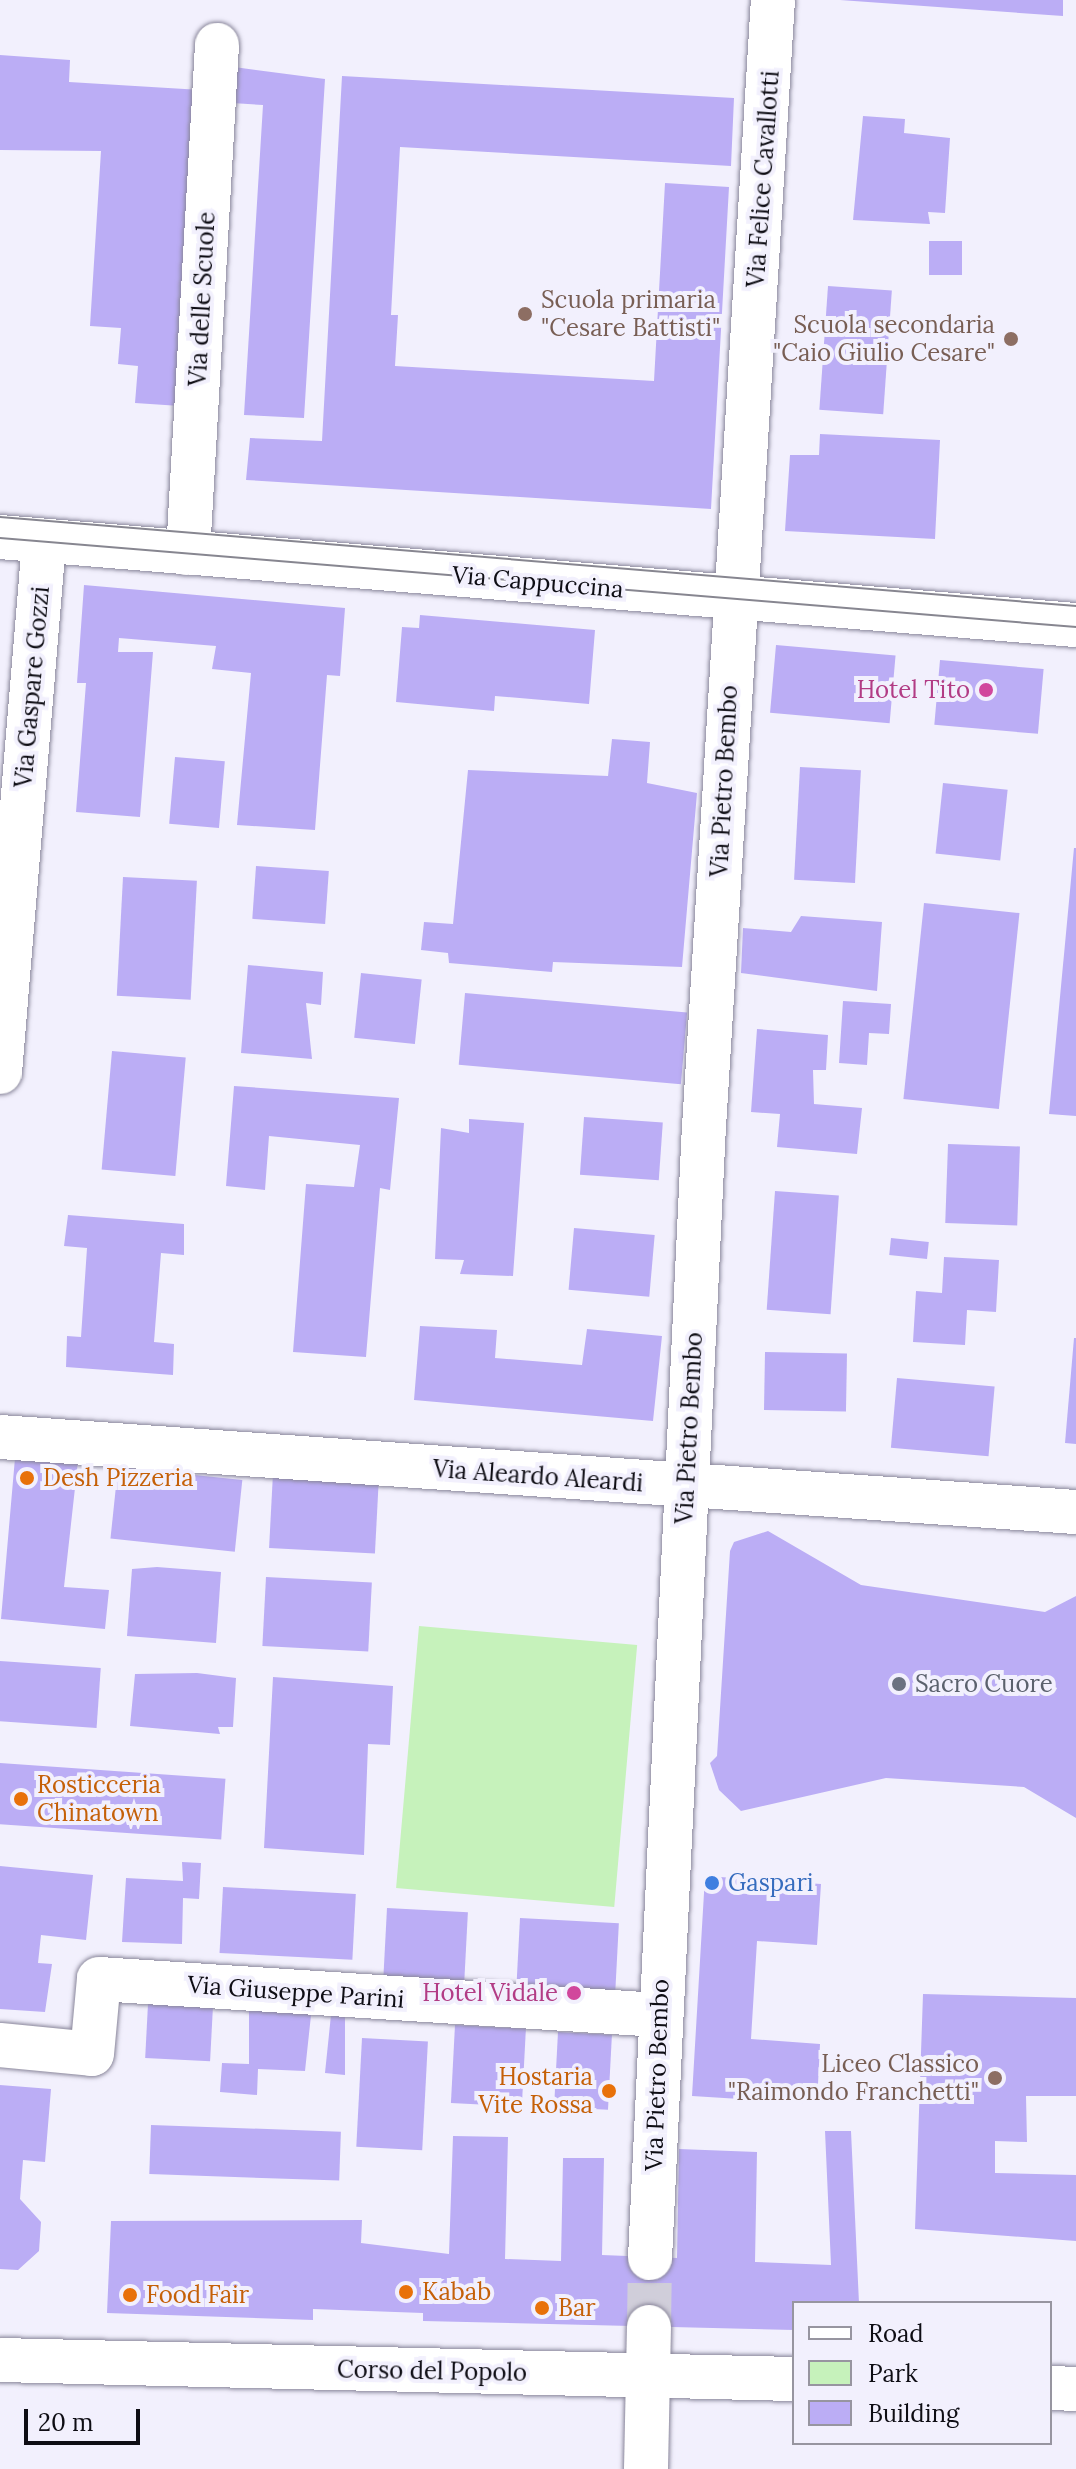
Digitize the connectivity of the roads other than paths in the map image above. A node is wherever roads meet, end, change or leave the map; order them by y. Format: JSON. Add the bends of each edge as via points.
{"nodes":[{"id":1,"x":773,"y":0,"type":"edge"},
{"id":2,"x":217,"y":45,"type":"dead end"},
{"id":3,"x":0,"y":537,"type":"edge"},
{"id":4,"x":44,"y":542,"type":"junction"},
{"id":5,"x":188,"y":553,"type":"junction"},
{"id":6,"x":736,"y":598,"type":"junction"},
{"id":7,"x":1076,"y":625,"type":"edge"},
{"id":8,"x":0,"y":1072,"type":"edge"},
{"id":9,"x":0,"y":1437,"type":"edge"},
{"id":10,"x":685,"y":1488,"type":"junction"},
{"id":11,"x":1076,"y":1512,"type":"edge"},
{"id":12,"x":659,"y":2015,"type":"junction"},
{"id":13,"x":0,"y":2045,"type":"edge"},
{"id":14,"x":650,"y":2258,"type":"tunnel mouth"},
{"id":15,"x":649,"y":2327,"type":"tunnel mouth"},
{"id":16,"x":0,"y":2360,"type":"edge"},
{"id":17,"x":69,"y":2366,"type":"junction"},
{"id":18,"x":647,"y":2375,"type":"junction"},
{"id":19,"x":792,"y":2379,"type":"edge"},
{"id":20,"x":0,"y":2387,"type":"edge"},
{"id":21,"x":1052,"y":2388,"type":"edge"},
{"id":22,"x":1076,"y":2389,"type":"edge"},
{"id":23,"x":646,"y":2469,"type":"edge"}],
"edges":[{"from":1,"to":6,"type":"street","name":"Via Felice Cavallotti"},
{"from":2,"to":5,"type":"street","name":"Via delle Scuole"},
{"from":3,"to":4,"type":"street","name":"Via Cappuccina"},
{"from":4,"to":5,"type":"street","name":"Via Cappuccina"},
{"from":4,"to":8,"type":"street","name":"Via Gaspare Gozzi"},
{"from":5,"to":6,"type":"street","name":"Via Cappuccina"},
{"from":6,"to":7,"type":"street","name":"Via Cappuccina"},
{"from":6,"to":10,"type":"street","name":"Via Pietro Bembo"},
{"from":9,"to":10,"type":"street","name":"Via Aleardo Aleardi"},
{"from":10,"to":11,"type":"street","name":"Via Aleardo Aleardi"},
{"from":10,"to":12,"type":"street","name":"Via Pietro Bembo"},
{"from":12,"to":13,"type":"street","name":"Via Giuseppe Parini","via":[[99,1979],[92,2054]]},
{"from":12,"to":14,"type":"street","name":"Via Pietro Bembo"},
{"from":15,"to":18,"type":"street"},
{"from":16,"to":17,"type":"street","name":"Corso del Popolo"},
{"from":17,"to":18,"type":"street","name":"Corso del Popolo"},
{"from":17,"to":20,"type":"street","name":"Corso del Popolo"},
{"from":18,"to":19,"type":"street","name":"Corso del Popolo"},
{"from":18,"to":23,"type":"street"},
{"from":21,"to":22,"type":"street"}]}
